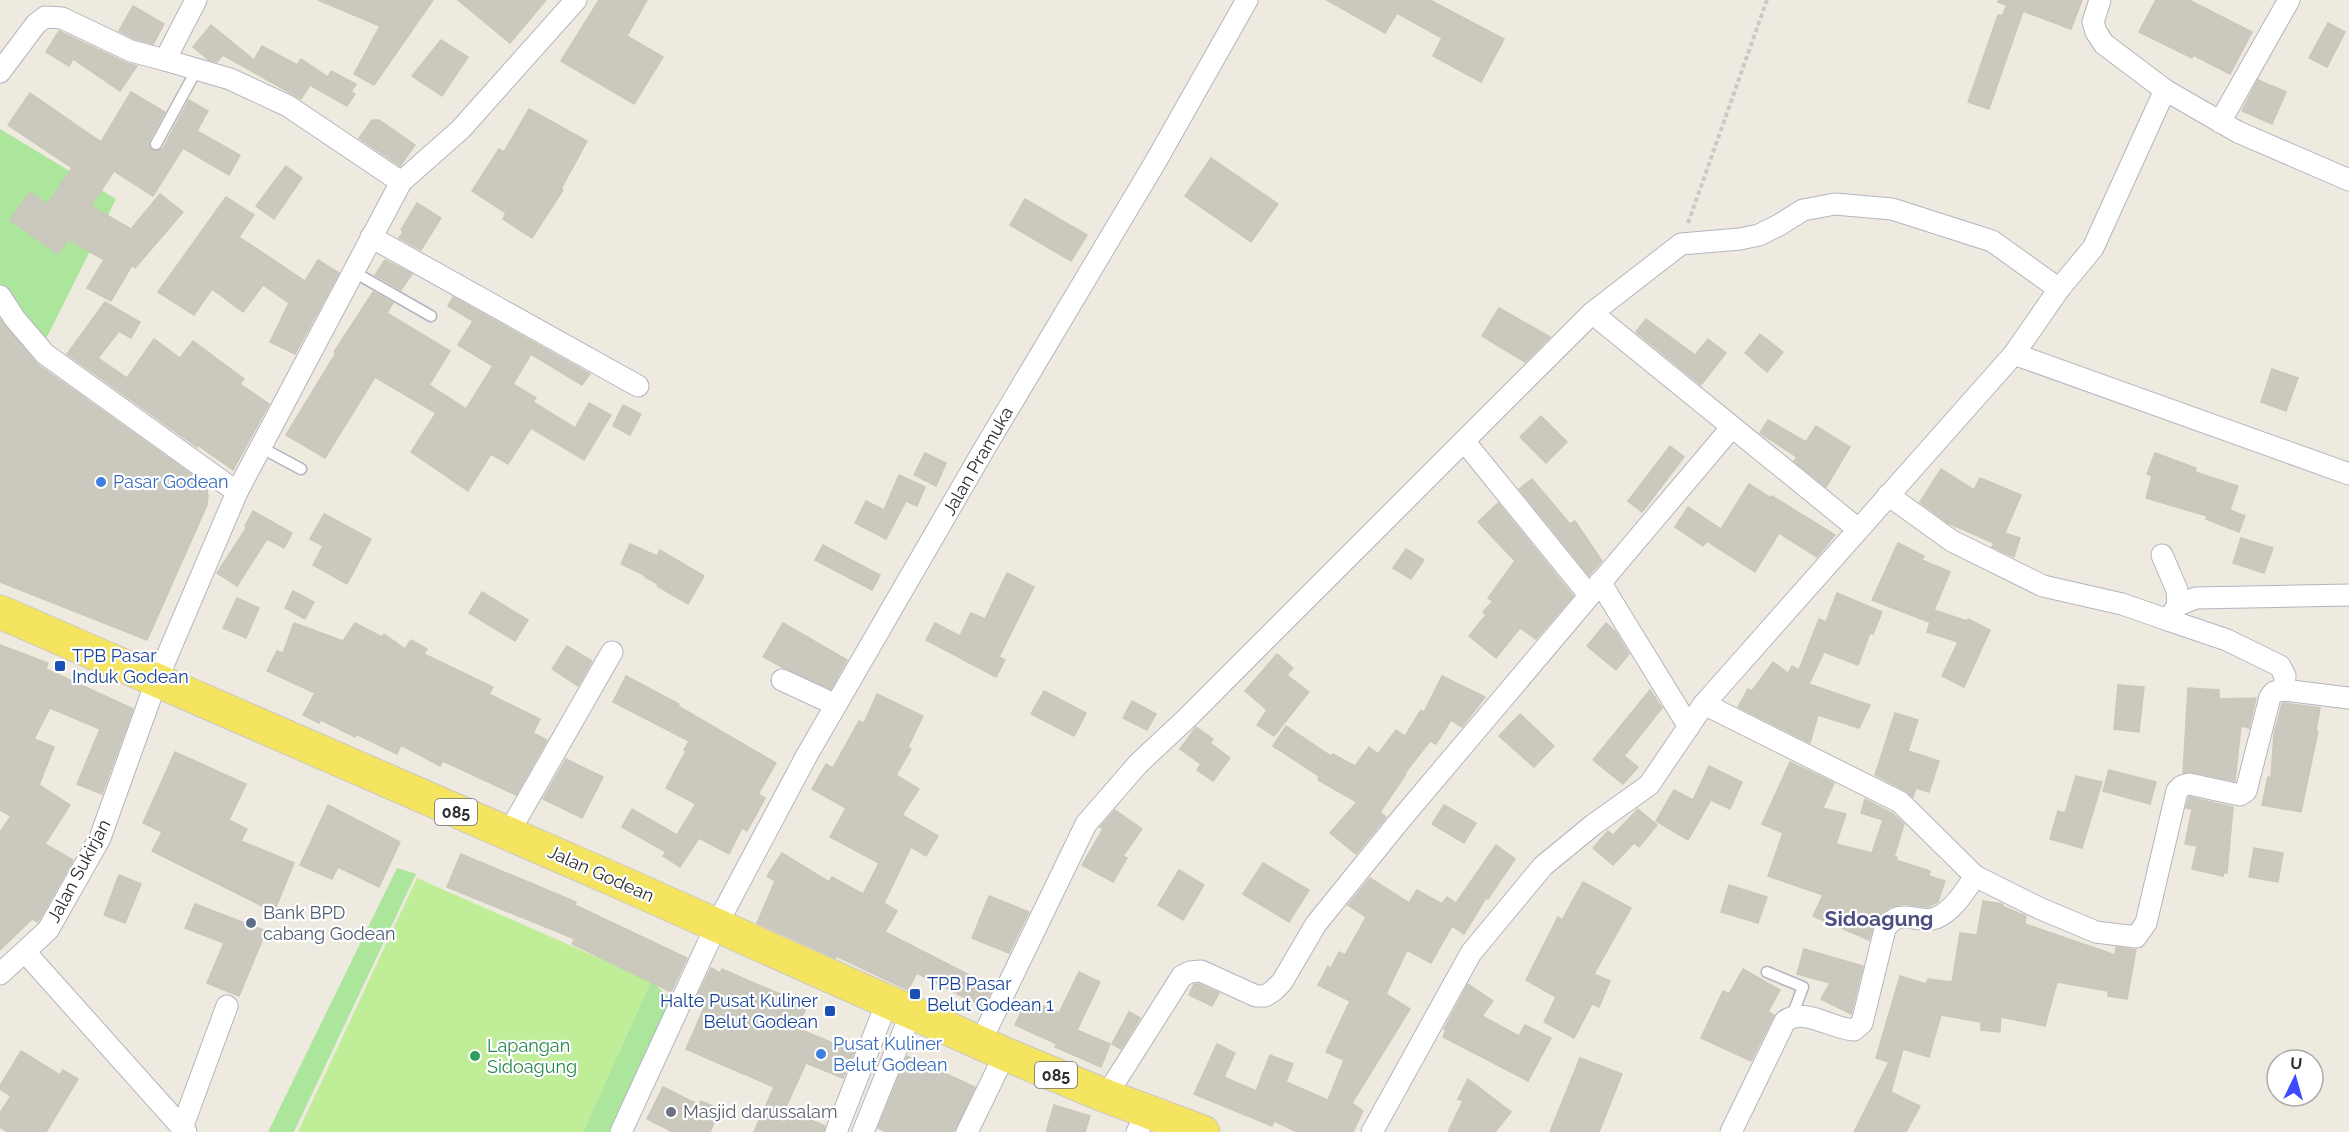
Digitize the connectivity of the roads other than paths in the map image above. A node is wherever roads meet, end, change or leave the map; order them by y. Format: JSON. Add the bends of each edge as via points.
{"nodes":[{"id":1,"x":196,"y":0,"type":"edge"},
{"id":2,"x":576,"y":0,"type":"edge"},
{"id":3,"x":1247,"y":0,"type":"edge"},
{"id":4,"x":2100,"y":0,"type":"edge"},
{"id":5,"x":2289,"y":0,"type":"edge"},
{"id":6,"x":165,"y":60,"type":"junction"},
{"id":7,"x":196,"y":69,"type":"junction"},
{"id":8,"x":0,"y":72,"type":"edge"},
{"id":9,"x":2165,"y":90,"type":"junction"},
{"id":10,"x":2220,"y":122,"type":"junction"},
{"id":11,"x":156,"y":144,"type":"dead end"},
{"id":12,"x":2349,"y":180,"type":"edge"},
{"id":13,"x":401,"y":182,"type":"junction"},
{"id":14,"x":371,"y":237,"type":"junction"},
{"id":15,"x":354,"y":272,"type":"junction"},
{"id":16,"x":2059,"y":289,"type":"junction"},
{"id":17,"x":0,"y":296,"type":"edge"},
{"id":18,"x":1592,"y":313,"type":"junction"},
{"id":19,"x":431,"y":316,"type":"dead end"},
{"id":20,"x":2014,"y":354,"type":"junction"},
{"id":21,"x":638,"y":386,"type":"dead end"},
{"id":22,"x":1732,"y":427,"type":"junction"},
{"id":23,"x":1464,"y":441,"type":"junction"},
{"id":24,"x":260,"y":447,"type":"junction"},
{"id":25,"x":301,"y":469,"type":"dead end"},
{"id":26,"x":2349,"y":474,"type":"edge"},
{"id":27,"x":237,"y":492,"type":"junction"},
{"id":28,"x":1888,"y":495,"type":"junction"},
{"id":29,"x":1858,"y":529,"type":"junction"},
{"id":30,"x":2163,"y":555,"type":"dead end"},
{"id":31,"x":1594,"y":588,"type":"junction"},
{"id":32,"x":2349,"y":595,"type":"edge"},
{"id":33,"x":0,"y":612,"type":"edge"},
{"id":34,"x":2173,"y":612,"type":"junction"},
{"id":35,"x":612,"y":652,"type":"dead end"},
{"id":36,"x":782,"y":680,"type":"dead end"},
{"id":37,"x":156,"y":682,"type":"junction"},
{"id":38,"x":2284,"y":690,"type":"junction"},
{"id":39,"x":2349,"y":698,"type":"edge"},
{"id":40,"x":1704,"y":704,"type":"junction"},
{"id":41,"x":836,"y":705,"type":"junction"},
{"id":42,"x":1689,"y":727,"type":"junction"},
{"id":43,"x":508,"y":834,"type":"junction"},
{"id":44,"x":1975,"y":876,"type":"junction"},
{"id":45,"x":716,"y":926,"type":"junction"},
{"id":46,"x":25,"y":952,"type":"junction"},
{"id":47,"x":1767,"y":972,"type":"dead end"},
{"id":48,"x":0,"y":974,"type":"edge"},
{"id":49,"x":227,"y":1006,"type":"dead end"},
{"id":50,"x":899,"y":1008,"type":"junction"},
{"id":51,"x":1792,"y":1016,"type":"junction"},
{"id":52,"x":992,"y":1048,"type":"junction"},
{"id":53,"x":1106,"y":1096,"type":"junction"},
{"id":54,"x":1142,"y":1122,"type":"edge"},
{"id":55,"x":184,"y":1130,"type":"edge"},
{"id":56,"x":621,"y":1132,"type":"edge"},
{"id":57,"x":836,"y":1132,"type":"edge"},
{"id":58,"x":863,"y":1132,"type":"edge"},
{"id":59,"x":967,"y":1132,"type":"edge"},
{"id":60,"x":1203,"y":1132,"type":"edge"},
{"id":61,"x":1372,"y":1132,"type":"edge"},
{"id":62,"x":1731,"y":1132,"type":"edge"}],
"edges":[{"from":1,"to":6,"type":"street"},
{"from":2,"to":13,"type":"street","name":"Jalan Sukirjan","via":[[461,129]]},
{"from":3,"to":41,"type":"street","name":"Jalan Pramuka"},
{"from":4,"to":9,"type":"street","via":[[2093,22],[2104,44]]},
{"from":5,"to":10,"type":"street"},
{"from":6,"to":7,"type":"street"},
{"from":6,"to":8,"type":"street","via":[[131,51],[63,18],[45,17]]},
{"from":7,"to":11,"type":"lane"},
{"from":7,"to":13,"type":"street","via":[[230,78],[288,106]]},
{"from":9,"to":10,"type":"street"},
{"from":9,"to":16,"type":"street","via":[[2093,248]]},
{"from":10,"to":12,"type":"street"},
{"from":13,"to":14,"type":"street","name":"Jalan Sukirjan"},
{"from":14,"to":15,"type":"street","name":"Jalan Sukirjan"},
{"from":14,"to":21,"type":"street"},
{"from":15,"to":19,"type":"lane"},
{"from":15,"to":24,"type":"street","name":"Jalan Sukirjan"},
{"from":16,"to":18,"type":"street","via":[[1992,241],[1892,209],[1835,204],[1803,210],[1759,235],[1681,244]]},
{"from":16,"to":20,"type":"street"},
{"from":17,"to":27,"type":"street","via":[[45,354]]},
{"from":18,"to":22,"type":"street"},
{"from":18,"to":23,"type":"street"},
{"from":20,"to":26,"type":"street"},
{"from":20,"to":28,"type":"street"},
{"from":22,"to":29,"type":"street"},
{"from":22,"to":31,"type":"street"},
{"from":23,"to":31,"type":"street"},
{"from":23,"to":52,"type":"street","via":[[1138,764],[1086,824]]},
{"from":24,"to":25,"type":"lane"},
{"from":24,"to":27,"type":"street","name":"Jalan Sukirjan"},
{"from":27,"to":37,"type":"street","name":"Jalan Sukirjan"},
{"from":28,"to":29,"type":"street"},
{"from":28,"to":34,"type":"street","via":[[1952,541],[2043,586]]},
{"from":29,"to":40,"type":"street"},
{"from":30,"to":34,"type":"street","via":[[2177,590]]},
{"from":31,"to":42,"type":"street"},
{"from":31,"to":53,"type":"street","via":[[1323,915],[1282,982],[1265,996],[1256,996],[1201,971],[1182,976]]},
{"from":32,"to":34,"type":"street","via":[[2196,598]]},
{"from":33,"to":37,"type":"main road","name":"Jalan Godean","number":"085"},
{"from":34,"to":38,"type":"street","via":[[2280,666],[2285,676]]},
{"from":35,"to":43,"type":"street"},
{"from":36,"to":41,"type":"street"},
{"from":37,"to":43,"type":"main road","name":"Jalan Godean","number":"085"},
{"from":37,"to":46,"type":"street","name":"Jalan Sukirjan","via":[[100,838],[48,930]]},
{"from":38,"to":39,"type":"street"},
{"from":38,"to":44,"type":"street","via":[[2270,697],[2246,791],[2240,795],[2189,784],[2177,790],[2146,923],[2136,938],[2096,932]]},
{"from":40,"to":42,"type":"street"},
{"from":40,"to":44,"type":"street","via":[[1900,802]]},
{"from":41,"to":45,"type":"street","name":"Jalan Pramuka"},
{"from":42,"to":61,"type":"street","via":[[1649,785],[1543,866],[1471,953]]},
{"from":43,"to":45,"type":"main road","name":"Jalan Godean","number":"085"},
{"from":44,"to":51,"type":"street","via":[[1958,900],[1934,919],[1891,920],[1885,929],[1862,1023],[1854,1030]]},
{"from":45,"to":50,"type":"main road","name":"Jalan Godean","number":"085"},
{"from":45,"to":56,"type":"street","name":"Jalan Pramuka"},
{"from":46,"to":48,"type":"street","name":"Jalan Sukirjan"},
{"from":46,"to":55,"type":"street"},
{"from":47,"to":51,"type":"lane","via":[[1803,987]]},
{"from":49,"to":55,"type":"street"},
{"from":50,"to":52,"type":"main road","name":"Jalan Godean","number":"085"},
{"from":50,"to":57,"type":"street"},
{"from":50,"to":58,"type":"street"},
{"from":51,"to":62,"type":"street","via":[[1785,1021]]},
{"from":52,"to":53,"type":"main road","name":"Jalan Godean","number":"085"},
{"from":52,"to":59,"type":"street"},
{"from":53,"to":54,"type":"main road","name":"Jalan Godean","number":"085"},
{"from":54,"to":60,"type":"main road","name":"Jalan Godean","number":"085"}]}
